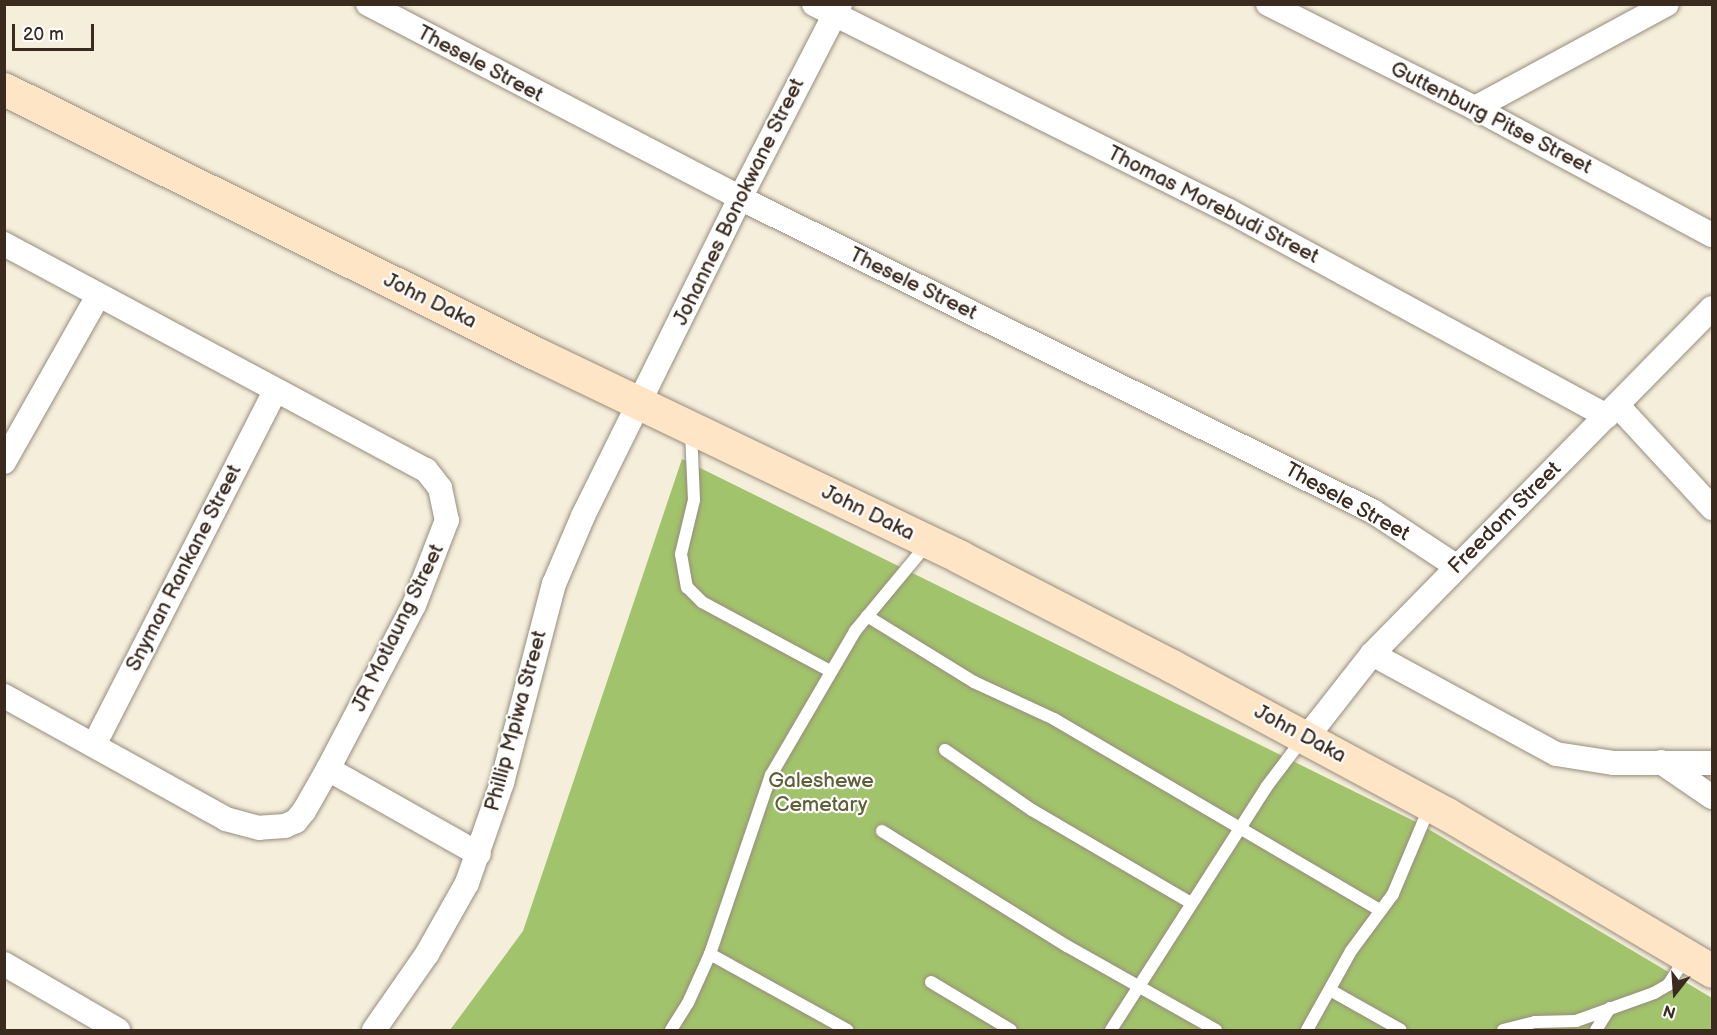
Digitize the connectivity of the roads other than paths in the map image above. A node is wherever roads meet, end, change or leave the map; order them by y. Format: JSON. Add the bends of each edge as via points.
{"nodes":[{"id":1,"x":368,"y":4,"type":"edge"},
{"id":2,"x":1667,"y":4,"type":"edge"},
{"id":3,"x":830,"y":8,"type":"edge"},
{"id":4,"x":1286,"y":8,"type":"edge"},
{"id":5,"x":4,"y":89,"type":"edge"},
{"id":6,"x":1475,"y":108,"type":"junction"},
{"id":7,"x":740,"y":198,"type":"junction"},
{"id":8,"x":1713,"y":235,"type":"edge"},
{"id":9,"x":4,"y":244,"type":"edge"},
{"id":10,"x":98,"y":296,"type":"junction"},
{"id":11,"x":1713,"y":308,"type":"edge"},
{"id":12,"x":275,"y":391,"type":"junction"},
{"id":13,"x":640,"y":401,"type":"junction"},
{"id":14,"x":1612,"y":411,"type":"junction"},
{"id":15,"x":690,"y":427,"type":"junction"},
{"id":16,"x":4,"y":462,"type":"edge"},
{"id":17,"x":1713,"y":508,"type":"edge"},
{"id":18,"x":929,"y":542,"type":"junction"},
{"id":19,"x":1456,"y":566,"type":"junction"},
{"id":20,"x":867,"y":616,"type":"junction"},
{"id":21,"x":1372,"y":654,"type":"junction"},
{"id":22,"x":830,"y":671,"type":"junction"},
{"id":23,"x":4,"y":696,"type":"edge"},
{"id":24,"x":1306,"y":737,"type":"junction"},
{"id":25,"x":94,"y":745,"type":"junction"},
{"id":26,"x":945,"y":750,"type":"dead end"},
{"id":27,"x":1661,"y":762,"type":"junction"},
{"id":28,"x":1713,"y":763,"type":"edge"},
{"id":29,"x":328,"y":769,"type":"junction"},
{"id":30,"x":1713,"y":797,"type":"edge"},
{"id":31,"x":1430,"y":805,"type":"junction"},
{"id":32,"x":1239,"y":829,"type":"junction"},
{"id":33,"x":882,"y":831,"type":"dead end"},
{"id":34,"x":478,"y":854,"type":"junction"},
{"id":35,"x":1191,"y":903,"type":"junction"},
{"id":36,"x":1380,"y":910,"type":"junction"},
{"id":37,"x":710,"y":954,"type":"junction"},
{"id":38,"x":4,"y":964,"type":"edge"},
{"id":39,"x":1700,"y":964,"type":"edge"},
{"id":40,"x":932,"y":982,"type":"dead end"},
{"id":41,"x":1139,"y":989,"type":"junction"},
{"id":42,"x":1330,"y":990,"type":"junction"},
{"id":43,"x":1610,"y":1008,"type":"junction"},
{"id":44,"x":117,"y":1030,"type":"edge"},
{"id":45,"x":374,"y":1030,"type":"edge"},
{"id":46,"x":671,"y":1030,"type":"edge"},
{"id":47,"x":847,"y":1030,"type":"edge"},
{"id":48,"x":1011,"y":1030,"type":"edge"},
{"id":49,"x":1112,"y":1030,"type":"edge"},
{"id":50,"x":1216,"y":1030,"type":"edge"},
{"id":51,"x":1307,"y":1030,"type":"edge"},
{"id":52,"x":1401,"y":1030,"type":"edge"},
{"id":53,"x":1503,"y":1030,"type":"edge"},
{"id":54,"x":1596,"y":1030,"type":"edge"}],
"edges":[{"from":1,"to":7,"type":"street","name":"Thesele Street"},
{"from":2,"to":6,"type":"street"},
{"from":3,"to":7,"type":"street","name":"Johannes Bonokwane Street"},
{"from":3,"to":14,"type":"street","name":"Thomas Morebudi Street"},
{"from":4,"to":6,"type":"street","name":"Guttenburg Pitse Street"},
{"from":5,"to":13,"type":"street","name":"John Daka","via":[[321,248]]},
{"from":6,"to":8,"type":"street","name":"Guttenburg Pitse Street"},
{"from":7,"to":13,"type":"street","name":"Johannes Bonokwane Street"},
{"from":7,"to":19,"type":"street","name":"Thesele Street","via":[[1374,512]]},
{"from":9,"to":10,"type":"street","name":"JR Motlaung Street"},
{"from":10,"to":12,"type":"street","name":"JR Motlaung Street"},
{"from":10,"to":16,"type":"street"},
{"from":11,"to":14,"type":"street","name":"Freedom Street"},
{"from":12,"to":25,"type":"street","name":"Snyman Rankane Street"},
{"from":12,"to":29,"type":"street","name":"JR Motlaung Street","via":[[426,470],[440,488],[446,509],[444,533],[414,605]]},
{"from":13,"to":15,"type":"street","name":"John Daka"},
{"from":13,"to":34,"type":"street","name":"Phillip Mpiwa Street","via":[[554,584],[502,783]]},
{"from":14,"to":17,"type":"street","name":"Thomas Morebudi Street"},
{"from":14,"to":19,"type":"street","name":"Freedom Street"},
{"from":15,"to":18,"type":"street","name":"John Daka"},
{"from":15,"to":22,"type":"lane","via":[[694,500],[681,554],[687,587],[702,602]]},
{"from":18,"to":20,"type":"lane"},
{"from":18,"to":24,"type":"street","name":"John Daka"},
{"from":19,"to":21,"type":"street","name":"Freedom Street"},
{"from":20,"to":22,"type":"lane"},
{"from":20,"to":32,"type":"lane","via":[[985,688],[1054,719]]},
{"from":21,"to":24,"type":"street","name":"Freedom Street"},
{"from":21,"to":27,"type":"street","via":[[1556,754],[1614,763]]},
{"from":22,"to":37,"type":"lane","via":[[771,775]]},
{"from":23,"to":25,"type":"street","name":"JR Motlaung Street"},
{"from":24,"to":31,"type":"street","name":"John Daka"},
{"from":24,"to":32,"type":"lane"},
{"from":25,"to":29,"type":"street","name":"JR Motlaung Street","via":[[226,819],[259,828],[296,821]]},
{"from":26,"to":35,"type":"lane","via":[[1032,810]]},
{"from":27,"to":28,"type":"street"},
{"from":27,"to":30,"type":"street"},
{"from":29,"to":34,"type":"street"},
{"from":31,"to":36,"type":"lane","via":[[1405,871]]},
{"from":31,"to":39,"type":"street","name":"John Daka"},
{"from":32,"to":35,"type":"lane"},
{"from":32,"to":36,"type":"lane"},
{"from":33,"to":41,"type":"lane"},
{"from":34,"to":45,"type":"street","name":"Phillip Mpiwa Street","via":[[447,920]]},
{"from":35,"to":41,"type":"lane"},
{"from":36,"to":42,"type":"lane"},
{"from":37,"to":46,"type":"lane"},
{"from":37,"to":47,"type":"lane"},
{"from":38,"to":44,"type":"street"},
{"from":39,"to":43,"type":"lane","via":[[1662,989]]},
{"from":40,"to":48,"type":"lane"},
{"from":41,"to":49,"type":"lane"},
{"from":41,"to":50,"type":"lane"},
{"from":42,"to":51,"type":"lane"},
{"from":42,"to":52,"type":"lane"},
{"from":43,"to":53,"type":"lane","via":[[1576,1021],[1535,1022]]},
{"from":43,"to":54,"type":"lane"}]}
